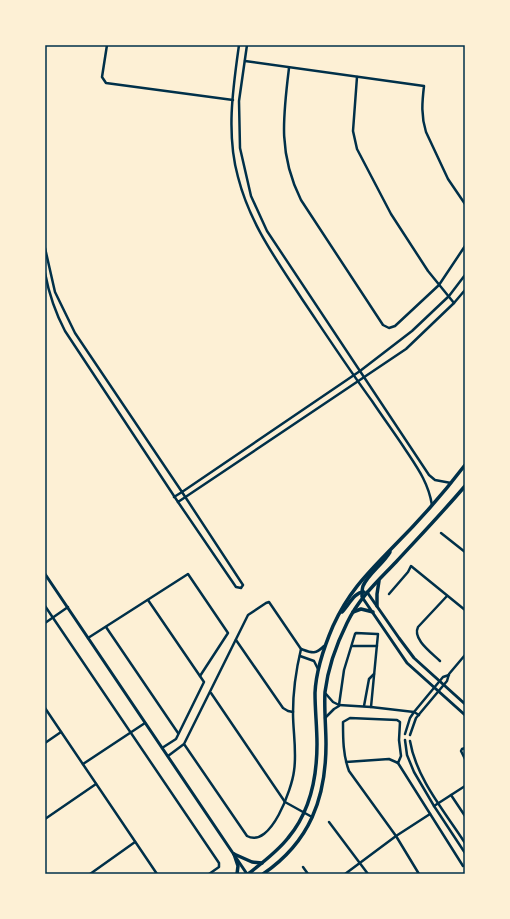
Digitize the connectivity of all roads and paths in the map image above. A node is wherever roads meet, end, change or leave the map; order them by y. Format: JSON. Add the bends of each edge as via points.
{"nodes":[{"id":1,"x":107,"y":45,"type":"edge"},
{"id":2,"x":239,"y":45,"type":"edge"},
{"id":3,"x":247,"y":45,"type":"edge"},
{"id":4,"x":245,"y":61,"type":"junction"},
{"id":5,"x":290,"y":68,"type":"junction"},
{"id":6,"x":357,"y":77,"type":"junction"},
{"id":7,"x":233,"y":100,"type":"junction"},
{"id":8,"x":465,"y":204,"type":"edge"},
{"id":9,"x":465,"y":246,"type":"edge"},
{"id":10,"x":45,"y":248,"type":"edge"},
{"id":11,"x":45,"y":273,"type":"edge"},
{"id":12,"x":465,"y":275,"type":"edge"},
{"id":13,"x":439,"y":285,"type":"junction"},
{"id":14,"x":465,"y":290,"type":"edge"},
{"id":15,"x":449,"y":296,"type":"junction"},
{"id":16,"x":454,"y":303,"type":"junction"},
{"id":17,"x":360,"y":371,"type":"junction"},
{"id":18,"x":353,"y":375,"type":"junction"},
{"id":19,"x":364,"y":377,"type":"junction"},
{"id":20,"x":357,"y":381,"type":"junction"},
{"id":21,"x":465,"y":465,"type":"edge"},
{"id":22,"x":451,"y":483,"type":"junction"},
{"id":23,"x":465,"y":486,"type":"edge"},
{"id":24,"x":182,"y":492,"type":"junction"},
{"id":25,"x":174,"y":497,"type":"junction"},
{"id":26,"x":185,"y":497,"type":"junction"},
{"id":27,"x":178,"y":502,"type":"junction"},
{"id":28,"x":432,"y":505,"type":"junction"},
{"id":29,"x":441,"y":533,"type":"dead end"},
{"id":30,"x":394,"y":547,"type":"junction"},
{"id":31,"x":465,"y":552,"type":"edge"},
{"id":32,"x":45,"y":574,"type":"edge"},
{"id":33,"x":380,"y":580,"type":"junction"},
{"id":34,"x":365,"y":592,"type":"junction"},
{"id":35,"x":388,"y":594,"type":"dead end"},
{"id":36,"x":447,"y":596,"type":"junction"},
{"id":37,"x":362,"y":597,"type":"junction"},
{"id":38,"x":148,"y":600,"type":"junction"},
{"id":39,"x":45,"y":606,"type":"edge"},
{"id":40,"x":377,"y":606,"type":"junction"},
{"id":41,"x":68,"y":608,"type":"junction"},
{"id":42,"x":465,"y":610,"type":"edge"},
{"id":43,"x":353,"y":612,"type":"junction"},
{"id":44,"x":373,"y":612,"type":"junction"},
{"id":45,"x":339,"y":614,"type":"junction"},
{"id":46,"x":53,"y":618,"type":"junction"},
{"id":47,"x":45,"y":623,"type":"edge"},
{"id":48,"x":106,"y":627,"type":"junction"},
{"id":49,"x":88,"y":638,"type":"junction"},
{"id":50,"x":236,"y":640,"type":"junction"},
{"id":51,"x":326,"y":645,"type":"junction"},
{"id":52,"x":352,"y":646,"type":"junction"},
{"id":53,"x":377,"y":646,"type":"junction"},
{"id":54,"x":301,"y":649,"type":"junction"},
{"id":55,"x":465,"y":655,"type":"edge"},
{"id":56,"x":300,"y":656,"type":"junction"},
{"id":57,"x":440,"y":661,"type":"dead end"},
{"id":58,"x":318,"y":669,"type":"junction"},
{"id":59,"x":374,"y":674,"type":"junction"},
{"id":60,"x":449,"y":674,"type":"junction"},
{"id":61,"x":200,"y":676,"type":"junction"},
{"id":62,"x":439,"y":681,"type":"junction"},
{"id":63,"x":444,"y":685,"type":"junction"},
{"id":64,"x":434,"y":688,"type":"junction"},
{"id":65,"x":438,"y":692,"type":"junction"},
{"id":66,"x":211,"y":693,"type":"junction"},
{"id":67,"x":325,"y":694,"type":"junction"},
{"id":68,"x":465,"y":704,"type":"edge"},
{"id":69,"x":339,"y":705,"type":"junction"},
{"id":70,"x":364,"y":706,"type":"junction"},
{"id":71,"x":371,"y":707,"type":"junction"},
{"id":72,"x":45,"y":708,"type":"edge"},
{"id":73,"x":293,"y":712,"type":"junction"},
{"id":74,"x":414,"y":712,"type":"junction"},
{"id":75,"x":419,"y":715,"type":"junction"},
{"id":76,"x":465,"y":715,"type":"edge"},
{"id":77,"x":325,"y":718,"type":"junction"},
{"id":78,"x":145,"y":723,"type":"junction"},
{"id":79,"x":61,"y":732,"type":"junction"},
{"id":80,"x":130,"y":732,"type":"junction"},
{"id":81,"x":178,"y":733,"type":"junction"},
{"id":82,"x":405,"y":734,"type":"dead end"},
{"id":83,"x":410,"y":735,"type":"dead end"},
{"id":84,"x":405,"y":740,"type":"dead end"},
{"id":85,"x":410,"y":741,"type":"dead end"},
{"id":86,"x":45,"y":743,"type":"edge"},
{"id":87,"x":184,"y":744,"type":"junction"},
{"id":88,"x":162,"y":748,"type":"junction"},
{"id":89,"x":465,"y":748,"type":"edge"},
{"id":90,"x":168,"y":756,"type":"junction"},
{"id":91,"x":465,"y":759,"type":"edge"},
{"id":92,"x":346,"y":762,"type":"junction"},
{"id":93,"x":398,"y":763,"type":"junction"},
{"id":94,"x":83,"y":764,"type":"junction"},
{"id":95,"x":96,"y":784,"type":"junction"},
{"id":96,"x":465,"y":786,"type":"edge"},
{"id":97,"x":451,"y":795,"type":"junction"},
{"id":98,"x":285,"y":802,"type":"junction"},
{"id":99,"x":439,"y":803,"type":"junction"},
{"id":100,"x":434,"y":806,"type":"junction"},
{"id":101,"x":304,"y":812,"type":"junction"},
{"id":102,"x":430,"y":814,"type":"junction"},
{"id":103,"x":465,"y":816,"type":"edge"},
{"id":104,"x":312,"y":817,"type":"junction"},
{"id":105,"x":45,"y":819,"type":"edge"},
{"id":106,"x":329,"y":822,"type":"dead end"},
{"id":107,"x":396,"y":836,"type":"junction"},
{"id":108,"x":135,"y":842,"type":"junction"},
{"id":109,"x":465,"y":843,"type":"edge"},
{"id":110,"x":465,"y":853,"type":"edge"},
{"id":111,"x":234,"y":854,"type":"junction"},
{"id":112,"x":360,"y":862,"type":"junction"},
{"id":113,"x":262,"y":863,"type":"junction"},
{"id":114,"x":463,"y":866,"type":"dead end"},
{"id":115,"x":303,"y":867,"type":"dead end"},
{"id":116,"x":90,"y":874,"type":"edge"},
{"id":117,"x":157,"y":874,"type":"edge"},
{"id":118,"x":209,"y":874,"type":"edge"},
{"id":119,"x":237,"y":874,"type":"edge"},
{"id":120,"x":247,"y":874,"type":"edge"},
{"id":121,"x":263,"y":874,"type":"edge"},
{"id":122,"x":308,"y":874,"type":"edge"},
{"id":123,"x":345,"y":874,"type":"edge"},
{"id":124,"x":368,"y":874,"type":"edge"},
{"id":125,"x":419,"y":874,"type":"edge"}],
"edges":[{"from":1,"to":7,"type":"street","via":[[102,77],[106,83]]},
{"from":2,"to":7,"type":"street"},
{"from":3,"to":4,"type":"street"},
{"from":4,"to":5,"type":"street"},
{"from":4,"to":17,"type":"street","via":[[239,101],[240,148],[251,196],[266,231]]},
{"from":5,"to":6,"type":"street"},
{"from":5,"to":13,"type":"street","via":[[284,138],[286,161],[292,179],[301,200],[381,322],[387,328],[395,326]]},
{"from":6,"to":8,"type":"street","via":[[424,86],[421,108],[423,124],[448,179]]},
{"from":6,"to":13,"type":"street","via":[[353,131],[357,149],[391,214]]},
{"from":7,"to":18,"type":"street","via":[[231,127],[237,176],[247,206],[258,231]]},
{"from":9,"to":13,"type":"street"},
{"from":10,"to":24,"type":"street","via":[[55,292],[75,333]]},
{"from":11,"to":25,"type":"street","via":[[49,294],[65,331]]},
{"from":12,"to":15,"type":"street"},
{"from":13,"to":15,"type":"street"},
{"from":14,"to":16,"type":"street"},
{"from":15,"to":16,"type":"street"},
{"from":15,"to":17,"type":"street","via":[[412,332]]},
{"from":16,"to":19,"type":"street","via":[[406,349]]},
{"from":17,"to":18,"type":"street"},
{"from":17,"to":19,"type":"street"},
{"from":18,"to":20,"type":"street"},
{"from":18,"to":24,"type":"street"},
{"from":19,"to":20,"type":"street"},
{"from":19,"to":22,"type":"street","via":[[429,475],[435,480]]},
{"from":20,"to":26,"type":"street"},
{"from":20,"to":28,"type":"street","via":[[422,475]]},
{"from":21,"to":22,"type":"main road"},
{"from":22,"to":28,"type":"main road"},
{"from":23,"to":33,"type":"main road"},
{"from":24,"to":25,"type":"street"},
{"from":24,"to":26,"type":"street"},
{"from":25,"to":27,"type":"street"},
{"from":26,"to":27,"type":"street"},
{"from":26,"to":27,"type":"street","via":[[243,585],[241,588],[236,587]]},
{"from":28,"to":30,"type":"main road"},
{"from":29,"to":31,"type":"street"},
{"from":30,"to":34,"type":"main road","via":[[368,579],[363,587]]},
{"from":30,"to":45,"type":"main road","via":[[360,581]]},
{"from":32,"to":41,"type":"street"},
{"from":33,"to":34,"type":"main road"},
{"from":33,"to":40,"type":"main road"},
{"from":34,"to":37,"type":"main road"},
{"from":34,"to":40,"type":"street"},
{"from":34,"to":45,"type":"main road","via":[[356,594]]},
{"from":35,"to":36,"type":"street","via":[[411,566]]},
{"from":36,"to":42,"type":"street"},
{"from":36,"to":57,"type":"street","via":[[416,631],[418,639]]},
{"from":37,"to":43,"type":"main road"},
{"from":37,"to":44,"type":"street"},
{"from":38,"to":48,"type":"street"},
{"from":38,"to":61,"type":"street"},
{"from":38,"to":61,"type":"street","via":[[188,574],[228,633]]},
{"from":39,"to":46,"type":"street"},
{"from":40,"to":62,"type":"street","via":[[414,658]]},
{"from":41,"to":46,"type":"street"},
{"from":41,"to":49,"type":"street"},
{"from":43,"to":44,"type":"main road","via":[[361,609]]},
{"from":43,"to":67,"type":"main road","via":[[330,665]]},
{"from":44,"to":64,"type":"street","via":[[407,663]]},
{"from":45,"to":51,"type":"main road"},
{"from":46,"to":47,"type":"street"},
{"from":46,"to":80,"type":"street"},
{"from":48,"to":49,"type":"street"},
{"from":48,"to":81,"type":"street"},
{"from":49,"to":78,"type":"street"},
{"from":50,"to":54,"type":"street","via":[[248,615],[269,602]]},
{"from":50,"to":66,"type":"street"},
{"from":50,"to":73,"type":"street","via":[[283,708]]},
{"from":51,"to":54,"type":"street","via":[[313,653]]},
{"from":51,"to":58,"type":"main road"},
{"from":52,"to":53,"type":"street"},
{"from":52,"to":53,"type":"street","via":[[356,633],[378,634]]},
{"from":52,"to":69,"type":"street","via":[[344,670]]},
{"from":53,"to":59,"type":"street"},
{"from":54,"to":56,"type":"street"},
{"from":55,"to":60,"type":"street"},
{"from":56,"to":58,"type":"street","via":[[314,661]]},
{"from":56,"to":73,"type":"street"},
{"from":58,"to":101,"type":"main road","via":[[316,769]]},
{"from":59,"to":70,"type":"street","via":[[369,678]]},
{"from":59,"to":71,"type":"street"},
{"from":60,"to":62,"type":"street"},
{"from":60,"to":63,"type":"street"},
{"from":61,"to":81,"type":"street","via":[[204,684]]},
{"from":62,"to":63,"type":"street"},
{"from":62,"to":64,"type":"street"},
{"from":63,"to":65,"type":"street"},
{"from":63,"to":68,"type":"street"},
{"from":64,"to":65,"type":"street"},
{"from":64,"to":74,"type":"street"},
{"from":65,"to":75,"type":"street"},
{"from":65,"to":76,"type":"street"},
{"from":66,"to":87,"type":"street"},
{"from":66,"to":98,"type":"street"},
{"from":67,"to":69,"type":"street"},
{"from":67,"to":77,"type":"main road"},
{"from":69,"to":70,"type":"street"},
{"from":69,"to":77,"type":"street"},
{"from":70,"to":71,"type":"street"},
{"from":71,"to":74,"type":"street"},
{"from":72,"to":79,"type":"street"},
{"from":73,"to":98,"type":"street","via":[[295,761]]},
{"from":74,"to":75,"type":"street"},
{"from":74,"to":82,"type":"street"},
{"from":75,"to":83,"type":"street"},
{"from":77,"to":104,"type":"main road","via":[[324,777],[320,798]]},
{"from":78,"to":80,"type":"street"},
{"from":78,"to":88,"type":"street"},
{"from":79,"to":86,"type":"street"},
{"from":79,"to":94,"type":"street"},
{"from":80,"to":94,"type":"street"},
{"from":80,"to":118,"type":"street","via":[[219,863],[219,867]]},
{"from":81,"to":88,"type":"street","via":[[174,740]]},
{"from":84,"to":100,"type":"street","via":[[410,764]]},
{"from":85,"to":99,"type":"street","via":[[418,770]]},
{"from":87,"to":90,"type":"street"},
{"from":87,"to":98,"type":"street","via":[[247,836],[260,837],[271,827]]},
{"from":88,"to":90,"type":"street"},
{"from":89,"to":91,"type":"street","via":[[461,751]]},
{"from":90,"to":111,"type":"street"},
{"from":92,"to":93,"type":"street","via":[[389,759]]},
{"from":92,"to":93,"type":"street","via":[[344,722],[350,718],[400,722],[401,756]]},
{"from":92,"to":107,"type":"street","via":[[349,771]]},
{"from":93,"to":102,"type":"street"},
{"from":94,"to":95,"type":"street"},
{"from":95,"to":105,"type":"street"},
{"from":95,"to":108,"type":"street"},
{"from":96,"to":97,"type":"street"},
{"from":97,"to":99,"type":"street"},
{"from":97,"to":103,"type":"street"},
{"from":98,"to":101,"type":"street"},
{"from":99,"to":100,"type":"street"},
{"from":99,"to":109,"type":"street"},
{"from":100,"to":110,"type":"street"},
{"from":101,"to":104,"type":"street"},
{"from":101,"to":113,"type":"main road","via":[[289,838]]},
{"from":102,"to":107,"type":"street"},
{"from":102,"to":114,"type":"street"},
{"from":104,"to":121,"type":"main road","via":[[296,842]]},
{"from":106,"to":112,"type":"street"},
{"from":107,"to":112,"type":"street"},
{"from":107,"to":125,"type":"street"},
{"from":108,"to":116,"type":"street"},
{"from":108,"to":117,"type":"street"},
{"from":111,"to":113,"type":"main road","via":[[252,862]]},
{"from":111,"to":119,"type":"main road","via":[[238,866]]},
{"from":111,"to":120,"type":"street"},
{"from":112,"to":123,"type":"street"},
{"from":112,"to":124,"type":"street"},
{"from":113,"to":120,"type":"main road"},
{"from":115,"to":122,"type":"street"}]}
